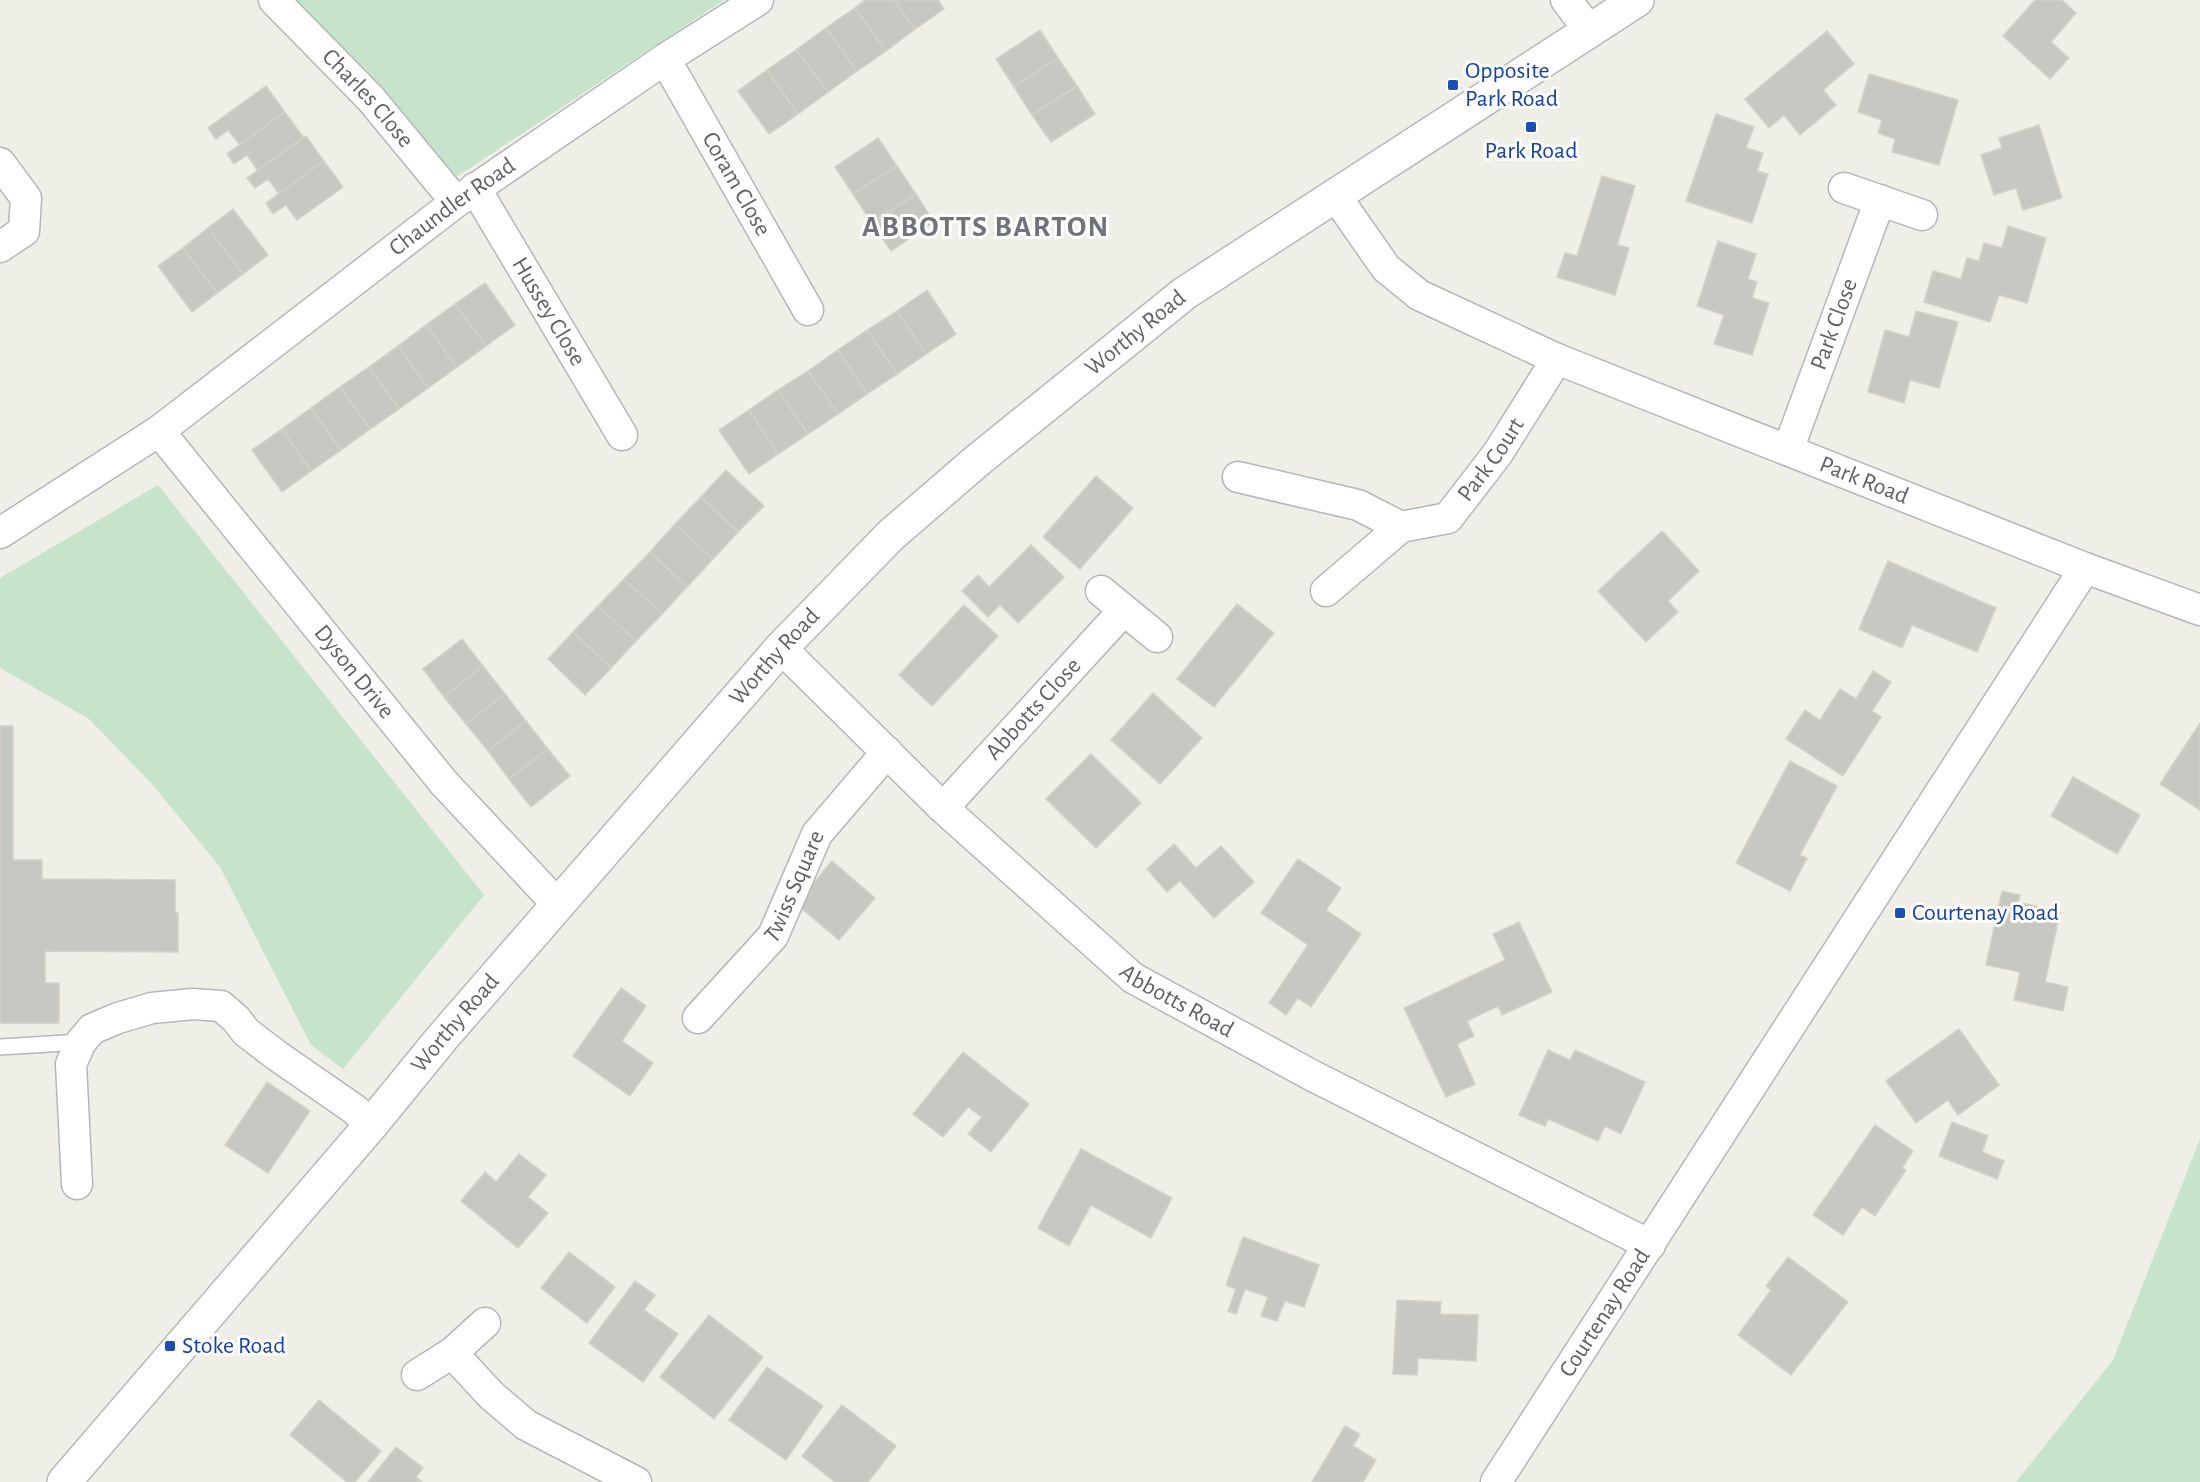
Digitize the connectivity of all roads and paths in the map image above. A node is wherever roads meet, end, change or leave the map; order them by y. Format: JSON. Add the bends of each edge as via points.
{"nodes":[{"id":1,"x":274,"y":0,"type":"edge"},
{"id":2,"x":758,"y":0,"type":"edge"},
{"id":3,"x":1566,"y":0,"type":"edge"},
{"id":4,"x":1637,"y":0,"type":"edge"},
{"id":5,"x":1590,"y":31,"type":"junction"},
{"id":6,"x":665,"y":59,"type":"junction"},
{"id":7,"x":0,"y":164,"type":"edge"},
{"id":8,"x":1844,"y":188,"type":"dead end"},
{"id":9,"x":466,"y":195,"type":"junction"},
{"id":10,"x":1335,"y":195,"type":"junction"},
{"id":11,"x":1880,"y":200,"type":"junction"},
{"id":12,"x":1922,"y":215,"type":"dead end"},
{"id":13,"x":0,"y":247,"type":"edge"},
{"id":14,"x":808,"y":310,"type":"dead end"},
{"id":15,"x":1557,"y":359,"type":"junction"},
{"id":16,"x":159,"y":431,"type":"junction"},
{"id":17,"x":622,"y":435,"type":"dead end"},
{"id":18,"x":1788,"y":450,"type":"junction"},
{"id":19,"x":1238,"y":477,"type":"dead end"},
{"id":20,"x":1401,"y":527,"type":"junction"},
{"id":21,"x":0,"y":533,"type":"edge"},
{"id":22,"x":2085,"y":568,"type":"junction"},
{"id":23,"x":1101,"y":591,"type":"dead end"},
{"id":24,"x":1326,"y":591,"type":"dead end"},
{"id":25,"x":1124,"y":610,"type":"junction"},
{"id":26,"x":2200,"y":610,"type":"edge"},
{"id":27,"x":1156,"y":637,"type":"dead end"},
{"id":28,"x":781,"y":648,"type":"junction"},
{"id":29,"x":887,"y":752,"type":"junction"},
{"id":30,"x":943,"y":808,"type":"junction"},
{"id":31,"x":558,"y":905,"type":"junction"},
{"id":32,"x":698,"y":1018,"type":"dead end"},
{"id":33,"x":81,"y":1042,"type":"junction"},
{"id":34,"x":0,"y":1047,"type":"edge"},
{"id":35,"x":371,"y":1125,"type":"junction"},
{"id":36,"x":77,"y":1184,"type":"dead end"},
{"id":37,"x":1650,"y":1245,"type":"junction"},
{"id":38,"x":485,"y":1323,"type":"dead end"},
{"id":39,"x":452,"y":1353,"type":"junction"},
{"id":40,"x":417,"y":1375,"type":"dead end"},
{"id":41,"x":64,"y":1482,"type":"edge"},
{"id":42,"x":636,"y":1482,"type":"edge"},
{"id":43,"x":1496,"y":1482,"type":"edge"}],
"edges":[{"from":1,"to":9,"type":"street","name":"Charles Close"},
{"from":2,"to":6,"type":"street","name":"Chaundler Road"},
{"from":3,"to":5,"type":"street"},
{"from":4,"to":5,"type":"main road","name":"Worthy Road"},
{"from":5,"to":10,"type":"main road","name":"Worthy Road"},
{"from":6,"to":9,"type":"street","name":"Chaundler Road"},
{"from":6,"to":14,"type":"street","name":"Coram Close"},
{"from":7,"to":13,"type":"street","via":[[26,198],[24,231]]},
{"from":8,"to":11,"type":"street"},
{"from":9,"to":16,"type":"street","name":"Chaundler Road"},
{"from":9,"to":17,"type":"street","name":"Hussey Close"},
{"from":10,"to":15,"type":"street","name":"Park Road","via":[[1386,268],[1419,295]]},
{"from":10,"to":28,"type":"main road","name":"Worthy Road","via":[[1185,293],[978,460],[891,535]]},
{"from":11,"to":12,"type":"street"},
{"from":11,"to":18,"type":"street","name":"Park Close"},
{"from":15,"to":18,"type":"street","name":"Park Road"},
{"from":15,"to":20,"type":"street","name":"Park Court","via":[[1498,453],[1448,518]]},
{"from":16,"to":21,"type":"street","name":"Chaundler Road"},
{"from":16,"to":31,"type":"street","name":"Dyson Drive","via":[[444,783]]},
{"from":18,"to":22,"type":"street","name":"Park Road"},
{"from":19,"to":20,"type":"street","via":[[1358,505]]},
{"from":20,"to":24,"type":"street","name":"Park Court"},
{"from":22,"to":26,"type":"street","name":"Park Road"},
{"from":22,"to":37,"type":"street","name":"Courtenay Road"},
{"from":23,"to":25,"type":"street"},
{"from":25,"to":27,"type":"street"},
{"from":25,"to":30,"type":"street","name":"Abbotts Close"},
{"from":28,"to":29,"type":"street","name":"Abbotts Road"},
{"from":28,"to":31,"type":"main road","name":"Worthy Road"},
{"from":29,"to":30,"type":"street","name":"Abbotts Road"},
{"from":29,"to":32,"type":"street","name":"Twiss Square","via":[[817,834],[773,936]]},
{"from":30,"to":37,"type":"street","name":"Abbotts Road","via":[[1133,978],[1313,1076]]},
{"from":31,"to":35,"type":"main road","name":"Worthy Road"},
{"from":33,"to":34,"type":"lane"},
{"from":33,"to":35,"type":"street","via":[[93,1029],[152,1008],[221,1006],[246,1032]]},
{"from":33,"to":36,"type":"street","via":[[71,1064]]},
{"from":35,"to":41,"type":"main road","name":"Worthy Road"},
{"from":37,"to":43,"type":"street","name":"Courtenay Road"},
{"from":38,"to":39,"type":"street"},
{"from":39,"to":40,"type":"street"},
{"from":39,"to":42,"type":"street","via":[[526,1425]]}]}
